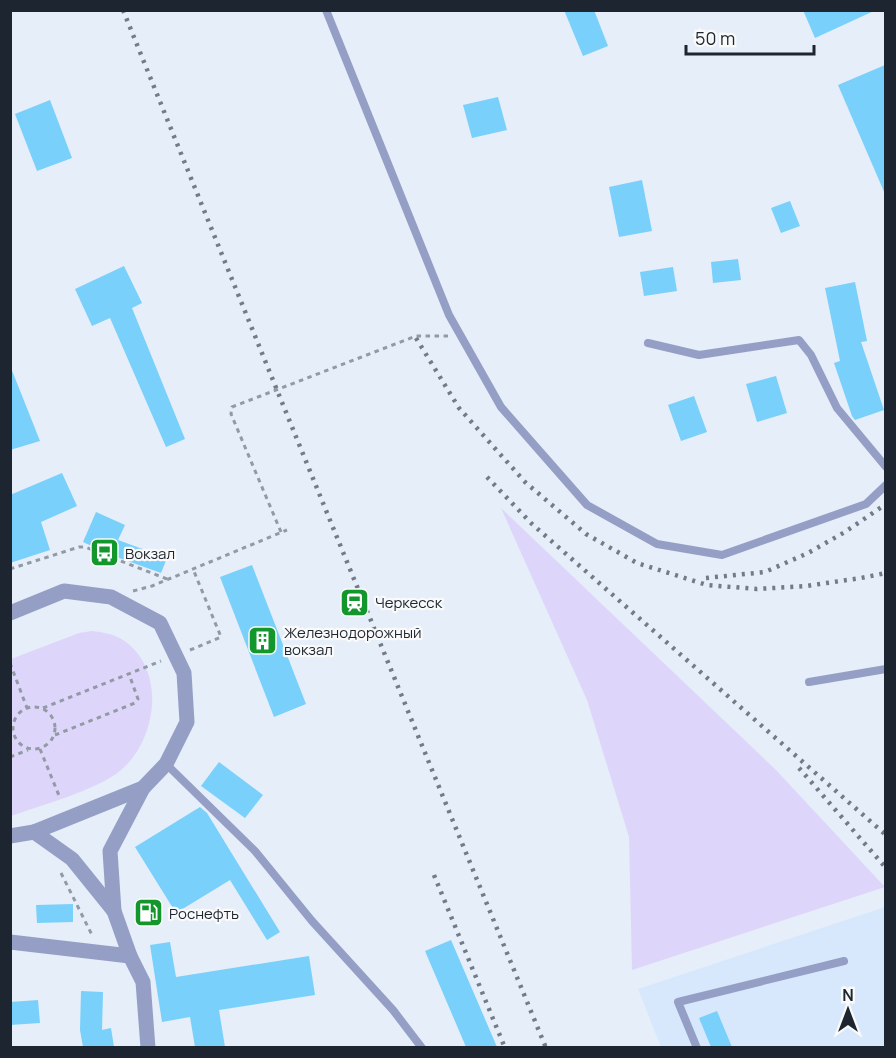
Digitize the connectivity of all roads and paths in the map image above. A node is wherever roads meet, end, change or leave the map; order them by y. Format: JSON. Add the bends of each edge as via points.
{"nodes":[{"id":1,"x":326,"y":10,"type":"edge"},
{"id":2,"x":458,"y":332,"type":"junction"},
{"id":3,"x":648,"y":343,"type":"dead end"},
{"id":4,"x":885,"y":467,"type":"edge"},
{"id":5,"x":885,"y":485,"type":"edge"},
{"id":6,"x":287,"y":530,"type":"dead end"},
{"id":7,"x":281,"y":532,"type":"junction"},
{"id":8,"x":10,"y":569,"type":"edge"},
{"id":9,"x":194,"y":569,"type":"junction"},
{"id":10,"x":169,"y":579,"type":"junction"},
{"id":11,"x":111,"y":597,"type":"junction"},
{"id":12,"x":10,"y":613,"type":"edge"},
{"id":13,"x":175,"y":656,"type":"junction"},
{"id":14,"x":10,"y":663,"type":"edge"},
{"id":15,"x":885,"y":669,"type":"edge"},
{"id":16,"x":129,"y":674,"type":"junction"},
{"id":17,"x":809,"y":682,"type":"dead end"},
{"id":18,"x":27,"y":708,"type":"junction"},
{"id":19,"x":43,"y":708,"type":"junction"},
{"id":20,"x":12,"y":724,"type":"edge"},
{"id":21,"x":55,"y":735,"type":"junction"},
{"id":22,"x":40,"y":749,"type":"junction"},
{"id":23,"x":30,"y":750,"type":"junction"},
{"id":24,"x":10,"y":757,"type":"edge"},
{"id":25,"x":166,"y":764,"type":"junction"},
{"id":26,"x":143,"y":788,"type":"junction"},
{"id":27,"x":60,"y":798,"type":"dead end"},
{"id":28,"x":34,"y":832,"type":"junction"},
{"id":29,"x":10,"y":836,"type":"edge"},
{"id":30,"x":60,"y":871,"type":"dead end"},
{"id":31,"x":114,"y":911,"type":"junction"},
{"id":32,"x":10,"y":942,"type":"edge"},
{"id":33,"x":100,"y":951,"type":"junction"},
{"id":34,"x":130,"y":956,"type":"junction"},
{"id":35,"x":844,"y":961,"type":"dead end"},
{"id":36,"x":148,"y":1047,"type":"edge"},
{"id":37,"x":422,"y":1047,"type":"edge"},
{"id":38,"x":697,"y":1047,"type":"edge"}],
"edges":[{"from":1,"to":2,"type":"lane"},
{"from":2,"to":5,"type":"lane","via":[[501,407],[587,506],[657,544],[722,555],[866,504]]},
{"from":2,"to":7,"type":"path","via":[[416,336],[232,407],[231,414]]},
{"from":3,"to":4,"type":"lane","via":[[699,355],[799,340],[811,355],[837,408]]},
{"from":6,"to":7,"type":"path"},
{"from":7,"to":9,"type":"path"},
{"from":8,"to":10,"type":"path","via":[[85,547]]},
{"from":9,"to":10,"type":"path"},
{"from":9,"to":13,"type":"path","via":[[221,637]]},
{"from":10,"to":11,"type":"path"},
{"from":11,"to":12,"type":"street","via":[[64,591]]},
{"from":11,"to":13,"type":"street","via":[[160,623]]},
{"from":13,"to":16,"type":"path"},
{"from":13,"to":25,"type":"street","via":[[184,673],[187,722]]},
{"from":14,"to":18,"type":"path"},
{"from":15,"to":17,"type":"lane"},
{"from":16,"to":19,"type":"path"},
{"from":16,"to":21,"type":"path","via":[[138,694],[135,703]]},
{"from":18,"to":19,"type":"path"},
{"from":18,"to":20,"type":"path"},
{"from":19,"to":21,"type":"path","via":[[56,725]]},
{"from":20,"to":23,"type":"path","via":[[14,737]]},
{"from":21,"to":22,"type":"path"},
{"from":22,"to":23,"type":"path"},
{"from":22,"to":27,"type":"path"},
{"from":23,"to":24,"type":"path"},
{"from":25,"to":26,"type":"street"},
{"from":25,"to":37,"type":"lane","via":[[255,851]]},
{"from":26,"to":28,"type":"street"},
{"from":26,"to":31,"type":"street","via":[[110,851]]},
{"from":28,"to":29,"type":"street"},
{"from":28,"to":31,"type":"street","via":[[72,859]]},
{"from":30,"to":33,"type":"path"},
{"from":31,"to":34,"type":"street"},
{"from":32,"to":33,"type":"street"},
{"from":33,"to":34,"type":"street"},
{"from":34,"to":36,"type":"street","via":[[143,982]]},
{"from":35,"to":38,"type":"lane","via":[[678,1002]]}]}
